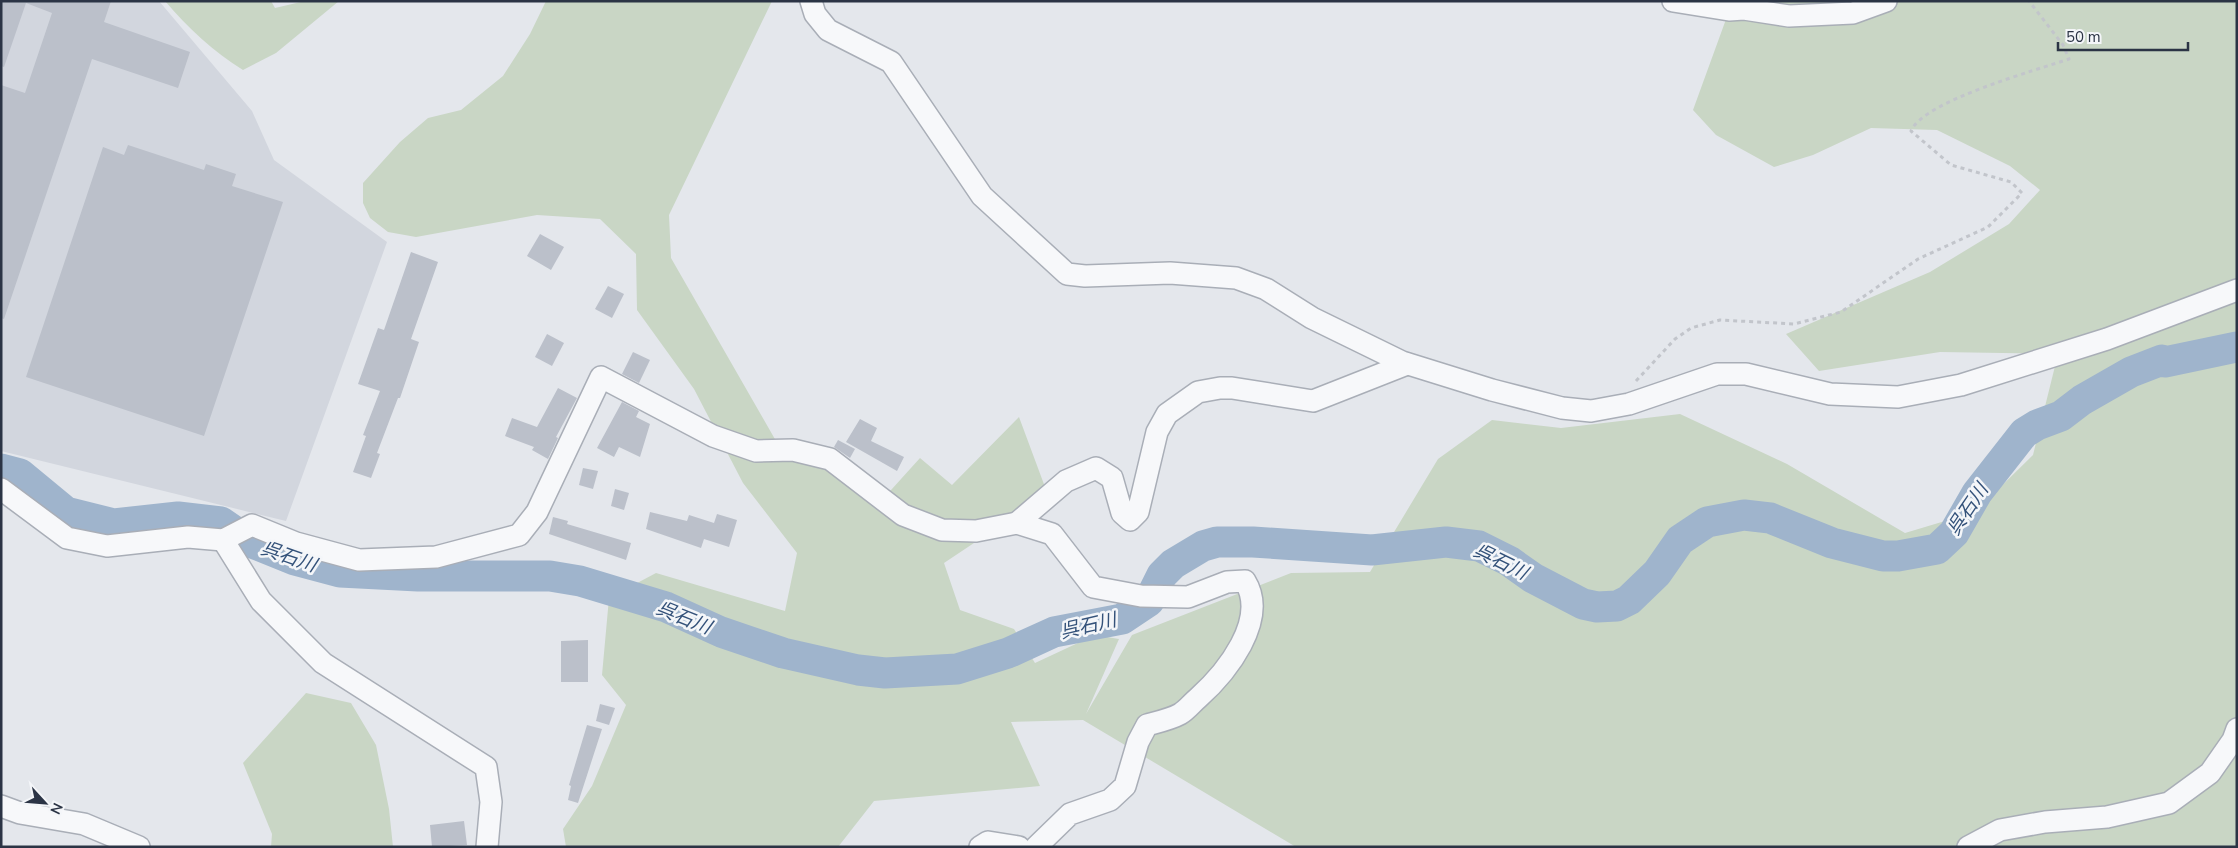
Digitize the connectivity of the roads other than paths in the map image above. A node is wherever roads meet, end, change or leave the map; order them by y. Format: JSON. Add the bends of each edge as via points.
{"nodes":[{"id":1,"x":811,"y":1,"type":"edge"},
{"id":2,"x":1673,"y":1,"type":"edge"},
{"id":3,"x":1886,"y":1,"type":"edge"},
{"id":4,"x":2237,"y":290,"type":"edge"},
{"id":5,"x":1408,"y":364,"type":"junction"},
{"id":6,"x":1,"y":490,"type":"edge"},
{"id":7,"x":1017,"y":523,"type":"junction"},
{"id":8,"x":224,"y":539,"type":"junction"},
{"id":9,"x":2237,"y":728,"type":"edge"},
{"id":10,"x":1,"y":806,"type":"edge"},
{"id":11,"x":139,"y":847,"type":"edge"},
{"id":12,"x":487,"y":847,"type":"edge"},
{"id":13,"x":980,"y":847,"type":"edge"},
{"id":14,"x":1019,"y":847,"type":"edge"},
{"id":15,"x":1036,"y":847,"type":"edge"},
{"id":16,"x":1968,"y":847,"type":"edge"}],
"edges":[{"from":1,"to":5,"type":"street","via":[[815,14],[828,30],[891,62],[982,196],[1067,274],[1170,273],[1236,278],[1266,289],[1312,318]]},
{"from":2,"to":3,"type":"street","via":[[1789,16],[1854,13]]},
{"from":4,"to":5,"type":"street","via":[[2108,339],[1961,385],[1898,397],[1830,394],[1746,374],[1718,374],[1628,404],[1591,411],[1562,408]]},
{"from":5,"to":7,"type":"street","via":[[1313,401],[1232,388],[1198,392],[1167,414],[1157,432],[1138,512],[1130,520],[1122,513],[1112,478],[1096,468],[1066,482]]},
{"from":6,"to":8,"type":"street","via":[[67,538],[107,546],[188,537]]},
{"from":7,"to":8,"type":"street","via":[[976,531],[942,530],[903,515],[830,459],[793,450],[756,451],[713,436],[601,376],[537,512],[519,535],[436,557],[359,560],[296,543],[252,525]]},
{"from":7,"to":15,"type":"street","via":[[1052,534],[1093,586],[1141,596],[1188,597],[1226,582],[1245,581],[1251,591],[1250,622],[1238,651],[1217,681],[1180,714],[1147,725],[1138,742],[1125,786],[1110,800],[1070,814]]},
{"from":8,"to":12,"type":"street","via":[[261,601],[323,663],[486,767],[491,802]]},
{"from":9,"to":16,"type":"street","via":[[2233,740],[2210,773],[2169,803],[2107,817],[2045,822],[2000,830]]},
{"from":10,"to":11,"type":"street","via":[[20,813],[84,824]]},
{"from":13,"to":14,"type":"street","via":[[988,842]]}]}
